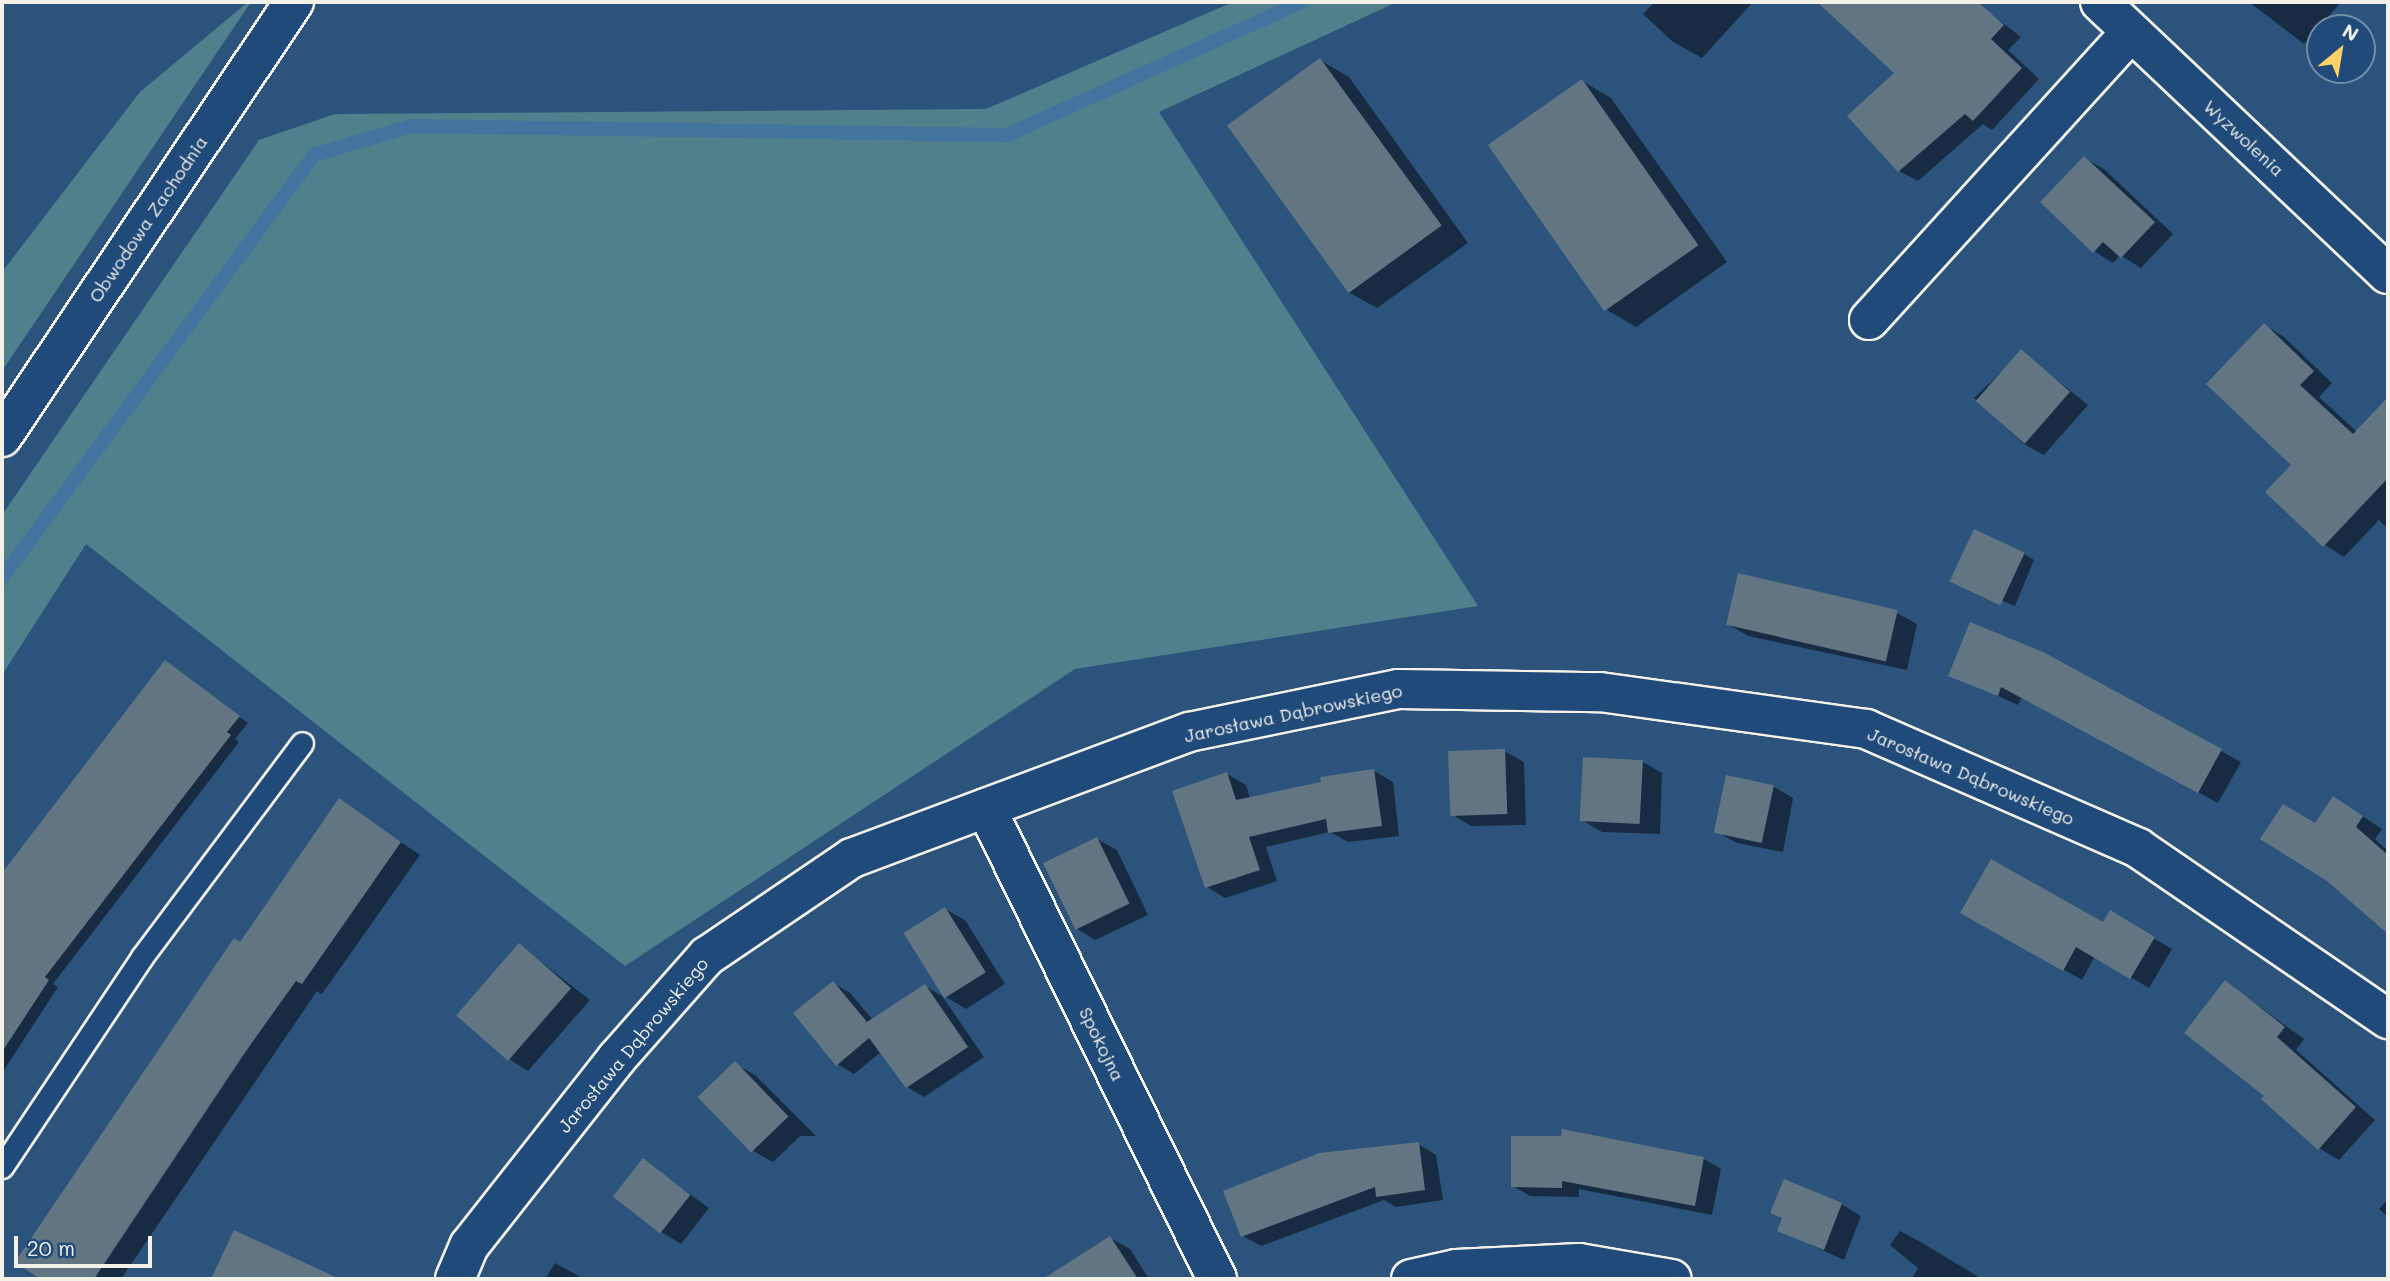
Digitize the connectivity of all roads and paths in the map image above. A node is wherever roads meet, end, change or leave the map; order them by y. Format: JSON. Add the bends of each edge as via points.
{"nodes":[{"id":1,"x":294,"y":2,"type":"edge"},
{"id":2,"x":2100,"y":2,"type":"edge"},
{"id":3,"x":2131,"y":32,"type":"junction"},
{"id":4,"x":2388,"y":274,"type":"edge"},
{"id":5,"x":1869,"y":320,"type":"dead end"},
{"id":6,"x":2,"y":437,"type":"edge"},
{"id":7,"x":302,"y":743,"type":"dead end"},
{"id":8,"x":986,"y":808,"type":"junction"},
{"id":9,"x":2388,"y":1019,"type":"edge"},
{"id":10,"x":2,"y":1167,"type":"edge"},
{"id":11,"x":1579,"y":1271,"type":"edge"},
{"id":12,"x":455,"y":1279,"type":"edge"},
{"id":13,"x":1217,"y":1279,"type":"edge"},
{"id":14,"x":1411,"y":1279,"type":"edge"},
{"id":15,"x":1672,"y":1279,"type":"edge"}],
"edges":[{"from":1,"to":6,"type":"street","name":"Obwodowa Zachodnia"},
{"from":2,"to":3,"type":"street","name":"Wyzwolenia"},
{"from":3,"to":4,"type":"street","name":"Wyzwolenia"},
{"from":3,"to":5,"type":"street"},
{"from":7,"to":10,"type":"lane","via":[[142,957]]},
{"from":8,"to":9,"type":"street","name":"Jarosława Dąbrowskiego","via":[[1189,732],[1399,689],[1600,692],[1866,729],[2138,848]]},
{"from":8,"to":12,"type":"street","name":"Jarosława Dąbrowskiego","via":[[852,858],[707,956],[617,1058],[469,1246]]},
{"from":8,"to":13,"type":"street","name":"Spokojna"},
{"from":11,"to":14,"type":"street","via":[[1456,1269]]},
{"from":11,"to":15,"type":"street"}]}
